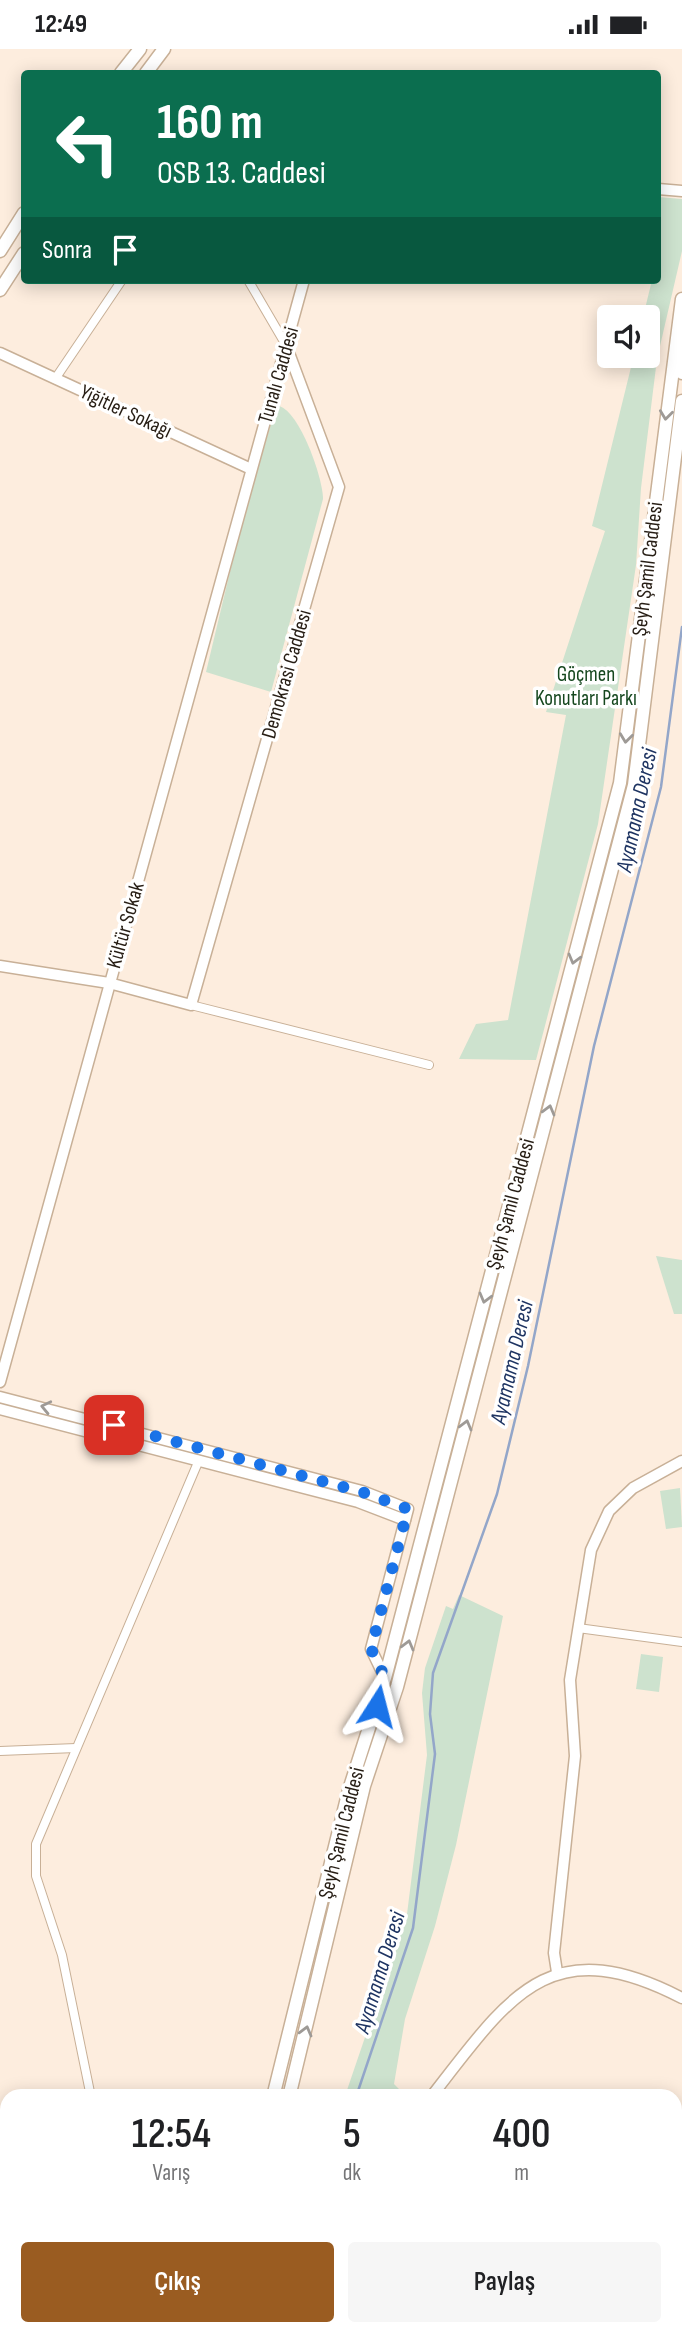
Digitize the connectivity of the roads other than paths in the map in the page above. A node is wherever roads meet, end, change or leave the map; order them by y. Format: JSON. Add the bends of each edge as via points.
{"nodes":[{"id":1,"x":140,"y":49,"type":"edge"},
{"id":2,"x":164,"y":49,"type":"edge"},
{"id":3,"x":123,"y":70,"type":"edge"},
{"id":4,"x":148,"y":70,"type":"edge"},
{"id":5,"x":661,"y":189,"type":"edge"},
{"id":6,"x":682,"y":191,"type":"edge"},
{"id":7,"x":21,"y":218,"type":"edge"},
{"id":8,"x":0,"y":251,"type":"edge"},
{"id":9,"x":21,"y":258,"type":"edge"},
{"id":10,"x":119,"y":284,"type":"edge"},
{"id":11,"x":250,"y":284,"type":"edge"},
{"id":12,"x":303,"y":284,"type":"edge"},
{"id":13,"x":0,"y":290,"type":"edge"},
{"id":14,"x":682,"y":299,"type":"edge"},
{"id":15,"x":675,"y":343,"type":"junction"},
{"id":16,"x":286,"y":345,"type":"junction"},
{"id":17,"x":0,"y":353,"type":"edge"},
{"id":18,"x":682,"y":373,"type":"edge"},
{"id":19,"x":55,"y":379,"type":"junction"},
{"id":20,"x":682,"y":401,"type":"edge"},
{"id":21,"x":251,"y":469,"type":"junction"},
{"id":22,"x":0,"y":966,"type":"edge"},
{"id":23,"x":109,"y":983,"type":"junction"},
{"id":24,"x":191,"y":1005,"type":"junction"},
{"id":25,"x":429,"y":1065,"type":"dead end"},
{"id":26,"x":0,"y":1382,"type":"edge"},
{"id":27,"x":0,"y":1397,"type":"edge"},
{"id":28,"x":0,"y":1409,"type":"edge"},
{"id":29,"x":207,"y":1450,"type":"junction"},
{"id":30,"x":199,"y":1460,"type":"junction"},
{"id":31,"x":682,"y":1461,"type":"edge"},
{"id":32,"x":405,"y":1520,"type":"junction"},
{"id":33,"x":578,"y":1628,"type":"junction"},
{"id":34,"x":682,"y":1642,"type":"edge"},
{"id":35,"x":385,"y":1678,"type":"junction"},
{"id":36,"x":76,"y":1748,"type":"junction"},
{"id":37,"x":0,"y":1751,"type":"edge"},
{"id":38,"x":557,"y":1972,"type":"junction"},
{"id":39,"x":665,"y":1990,"type":"junction"},
{"id":40,"x":682,"y":1991,"type":"edge"},
{"id":41,"x":682,"y":1998,"type":"edge"},
{"id":42,"x":89,"y":2089,"type":"edge"},
{"id":43,"x":275,"y":2089,"type":"edge"},
{"id":44,"x":291,"y":2089,"type":"edge"},
{"id":45,"x":438,"y":2089,"type":"edge"}],
"edges":[{"from":1,"to":3,"type":"main road"},
{"from":2,"to":4,"type":"main road"},
{"from":5,"to":6,"type":"street"},
{"from":7,"to":8,"type":"main road"},
{"from":9,"to":13,"type":"main road"},
{"from":10,"to":19,"type":"street"},
{"from":11,"to":16,"type":"street"},
{"from":12,"to":16,"type":"street","name":"Tunalı Caddesi"},
{"from":14,"to":15,"type":"main road","name":"Şeyh Şamil Caddesi"},
{"from":15,"to":18,"type":"main road"},
{"from":15,"to":35,"type":"main road","name":"Şeyh Şamil Caddesi","one_way":true,"via":[[620,783]]},
{"from":16,"to":21,"type":"street","name":"Tunalı Caddesi"},
{"from":16,"to":24,"type":"street","name":"Demokrasi Caddesi","via":[[339,488]]},
{"from":17,"to":19,"type":"street","name":"Yiğitler Sokağı"},
{"from":19,"to":21,"type":"street","name":"Yiğitler Sokağı"},
{"from":44,"to":20,"type":"main road","name":"Şeyh Şamil Caddesi","one_way":true,"via":[[364,1786],[397,1687],[634,785]]},
{"from":21,"to":23,"type":"street","name":"Kültür Sokak"},
{"from":22,"to":23,"type":"street"},
{"from":23,"to":24,"type":"street"},
{"from":23,"to":26,"type":"street","name":"Kültür Sokak"},
{"from":24,"to":25,"type":"street"},
{"from":29,"to":27,"type":"street","one_way":true},
{"from":28,"to":30,"type":"street"},
{"from":29,"to":30,"type":"street"},
{"from":29,"to":32,"type":"street","via":[[362,1492],[408,1509]]},
{"from":30,"to":32,"type":"street","via":[[358,1501]]},
{"from":30,"to":36,"type":"street"},
{"from":31,"to":33,"type":"street","via":[[633,1488],[600,1525],[591,1550]]},
{"from":32,"to":35,"type":"street","via":[[371,1649]]},
{"from":33,"to":34,"type":"street"},
{"from":33,"to":38,"type":"street","via":[[570,1680],[574,1776],[554,1953]]},
{"from":35,"to":43,"type":"main road","name":"Şeyh Şamil Caddesi","via":[[349,1790]]},
{"from":36,"to":37,"type":"street"},
{"from":36,"to":42,"type":"street","via":[[40,1831],[35,1858],[41,1897],[62,1955]]},
{"from":38,"to":39,"type":"street","via":[[590,1968]]},
{"from":38,"to":45,"type":"street","via":[[498,2015]]},
{"from":39,"to":40,"type":"street"},
{"from":39,"to":41,"type":"street"}]}
